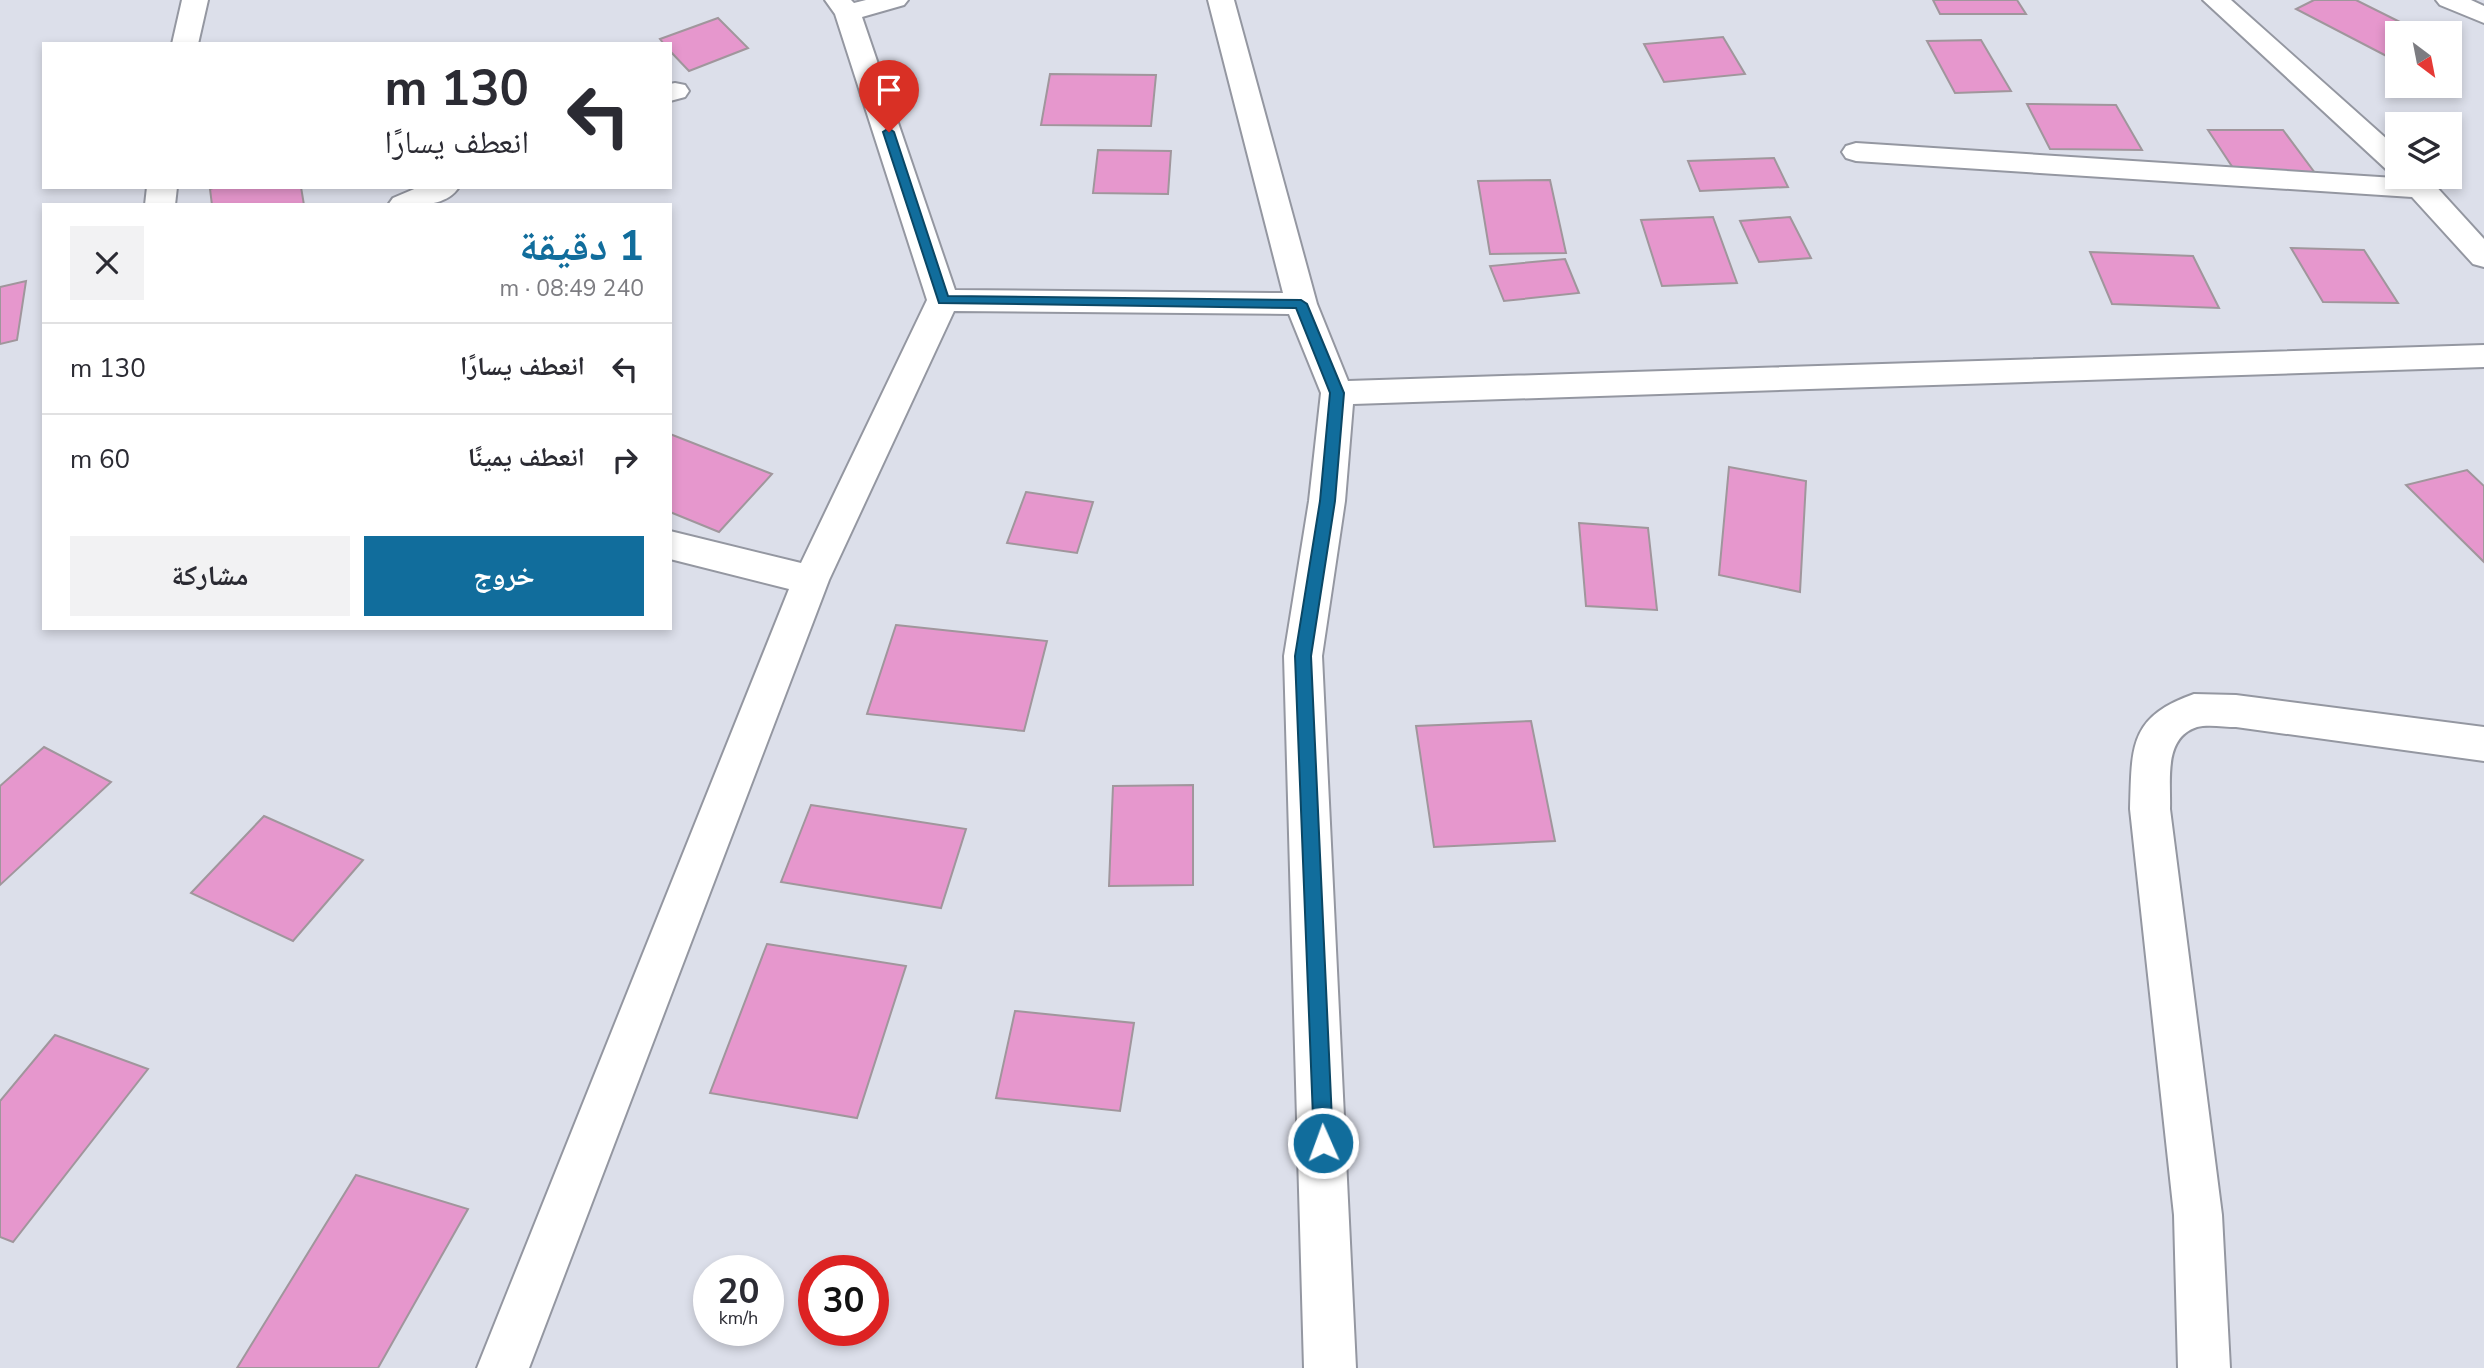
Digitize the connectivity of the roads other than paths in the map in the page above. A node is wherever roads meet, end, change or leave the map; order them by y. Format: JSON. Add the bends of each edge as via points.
{"nodes":[{"id":1,"x":195,"y":0,"type":"edge"},
{"id":2,"x":895,"y":0,"type":"edge"},
{"id":3,"x":1221,"y":0,"type":"edge"},
{"id":4,"x":2216,"y":0,"type":"edge"},
{"id":5,"x":2449,"y":0,"type":"edge"},
{"id":6,"x":843,"y":6,"type":"edge"},
{"id":7,"x":2484,"y":15,"type":"edge"},
{"id":8,"x":185,"y":42,"type":"edge"},
{"id":9,"x":1856,"y":152,"type":"dead end"},
{"id":10,"x":2385,"y":153,"type":"edge"},
{"id":11,"x":2385,"y":181,"type":"edge"},
{"id":12,"x":440,"y":189,"type":"edge"},
{"id":13,"x":2422,"y":189,"type":"edge"},
{"id":14,"x":408,"y":203,"type":"edge"},
{"id":15,"x":2484,"y":257,"type":"edge"},
{"id":16,"x":943,"y":300,"type":"junction"},
{"id":17,"x":1301,"y":304,"type":"junction"},
{"id":18,"x":2484,"y":356,"type":"edge"},
{"id":19,"x":1337,"y":393,"type":"junction"},
{"id":20,"x":672,"y":545,"type":"edge"},
{"id":21,"x":811,"y":580,"type":"junction"},
{"id":22,"x":2484,"y":744,"type":"edge"},
{"id":23,"x":503,"y":1368,"type":"edge"},
{"id":24,"x":1330,"y":1368,"type":"edge"},
{"id":25,"x":2204,"y":1368,"type":"edge"}],
"edges":[{"from":1,"to":8,"type":"street"},
{"from":2,"to":6,"type":"street"},
{"from":3,"to":17,"type":"street"},
{"from":4,"to":10,"type":"street"},
{"from":5,"to":7,"type":"street"},
{"from":6,"to":16,"type":"street"},
{"from":9,"to":11,"type":"street"},
{"from":12,"to":14,"type":"street"},
{"from":13,"to":15,"type":"street"},
{"from":16,"to":17,"type":"street"},
{"from":16,"to":21,"type":"street"},
{"from":17,"to":19,"type":"street"},
{"from":18,"to":19,"type":"street"},
{"from":19,"to":24,"type":"street","via":[[1328,501],[1303,656]]},
{"from":20,"to":21,"type":"street"},
{"from":21,"to":23,"type":"street"},
{"from":22,"to":25,"type":"street","via":[[2236,711],[2194,710],[2168,724],[2152,747],[2150,809],[2198,1215]]}]}
